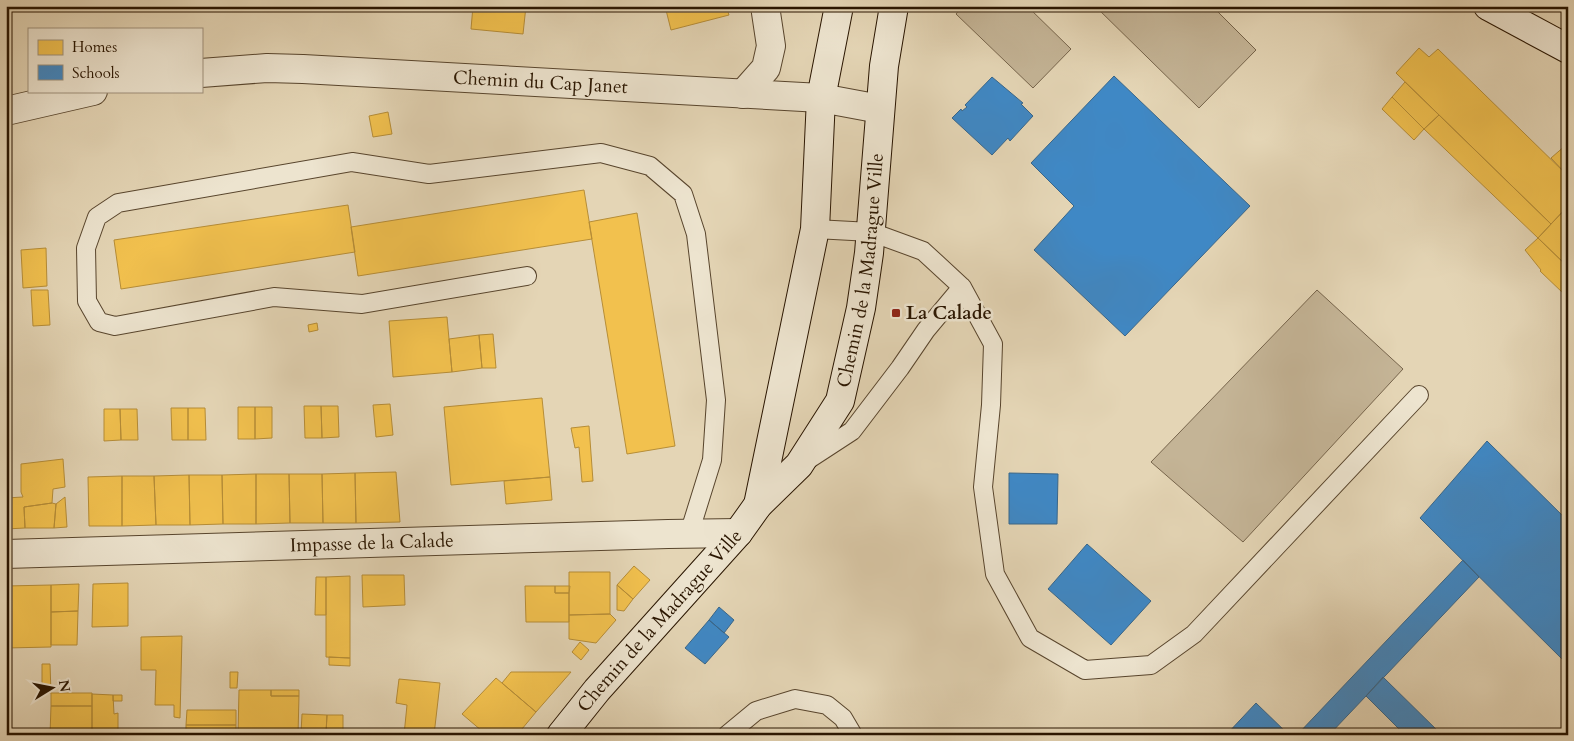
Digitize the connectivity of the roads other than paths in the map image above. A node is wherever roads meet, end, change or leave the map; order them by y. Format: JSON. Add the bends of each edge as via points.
{"nodes":[{"id":1,"x":765,"y":6,"type":"edge"},
{"id":2,"x":839,"y":6,"type":"edge"},
{"id":3,"x":894,"y":6,"type":"edge"},
{"id":4,"x":1488,"y":6,"type":"edge"},
{"id":5,"x":1568,"y":49,"type":"edge"},
{"id":6,"x":202,"y":73,"type":"edge"},
{"id":7,"x":89,"y":92,"type":"edge"},
{"id":8,"x":743,"y":94,"type":"junction"},
{"id":9,"x":821,"y":98,"type":"junction"},
{"id":10,"x":880,"y":109,"type":"junction"},
{"id":11,"x":6,"y":111,"type":"edge"},
{"id":12,"x":815,"y":228,"type":"junction"},
{"id":13,"x":871,"y":232,"type":"junction"},
{"id":14,"x":527,"y":276,"type":"dead end"},
{"id":15,"x":962,"y":286,"type":"junction"},
{"id":16,"x":1419,"y":395,"type":"dead end"},
{"id":17,"x":799,"y":465,"type":"junction"},
{"id":18,"x":758,"y":505,"type":"junction"},
{"id":19,"x":738,"y":533,"type":"junction"},
{"id":20,"x":689,"y":534,"type":"junction"},
{"id":21,"x":6,"y":554,"type":"edge"},
{"id":22,"x":561,"y":735,"type":"edge"},
{"id":23,"x":727,"y":735,"type":"edge"},
{"id":24,"x":853,"y":735,"type":"edge"}],
"edges":[{"from":1,"to":8,"type":"street","via":[[771,46],[766,68]]},
{"from":2,"to":9,"type":"street","name":"Chemin de la Madrague Ville"},
{"from":3,"to":10,"type":"street","name":"Chemin de la Madrague Ville"},
{"from":4,"to":5,"type":"street"},
{"from":6,"to":8,"type":"street","name":"Chemin du Cap Janet","via":[[267,68]]},
{"from":7,"to":11,"type":"street"},
{"from":8,"to":9,"type":"street","name":"Chemin du Cap Janet"},
{"from":9,"to":10,"type":"street","name":"Chemin du Cap Janet"},
{"from":9,"to":12,"type":"street","name":"Chemin de la Madrague Ville"},
{"from":10,"to":13,"type":"street","name":"Chemin de la Madrague Ville"},
{"from":12,"to":13,"type":"lane"},
{"from":12,"to":18,"type":"street","name":"Chemin de la Madrague Ville"},
{"from":13,"to":15,"type":"lane","via":[[923,251]]},
{"from":13,"to":17,"type":"street","name":"Chemin de la Madrague Ville","via":[[861,308],[840,401]]},
{"from":14,"to":20,"type":"lane","via":[[362,304],[274,297],[115,326],[98,322],[87,301],[86,248],[97,217],[118,203],[352,162],[429,174],[601,153],[650,166],[683,194],[696,234],[716,400],[712,460]]},
{"from":15,"to":16,"type":"lane","via":[[993,344],[983,487],[995,574],[1030,638],[1085,670],[1152,665],[1194,634]]},
{"from":15,"to":17,"type":"lane","via":[[852,431]]},
{"from":17,"to":18,"type":"street","name":"Chemin de la Madrague Ville"},
{"from":18,"to":19,"type":"street","name":"Chemin de la Madrague Ville"},
{"from":19,"to":20,"type":"street","name":"Impasse de la Calade"},
{"from":19,"to":22,"type":"street","name":"Chemin de la Madrague Ville","via":[[597,690]]},
{"from":20,"to":21,"type":"street","name":"Impasse de la Calade"},
{"from":23,"to":24,"type":"lane","via":[[756,711],[795,699],[827,705],[843,718]]}]}
